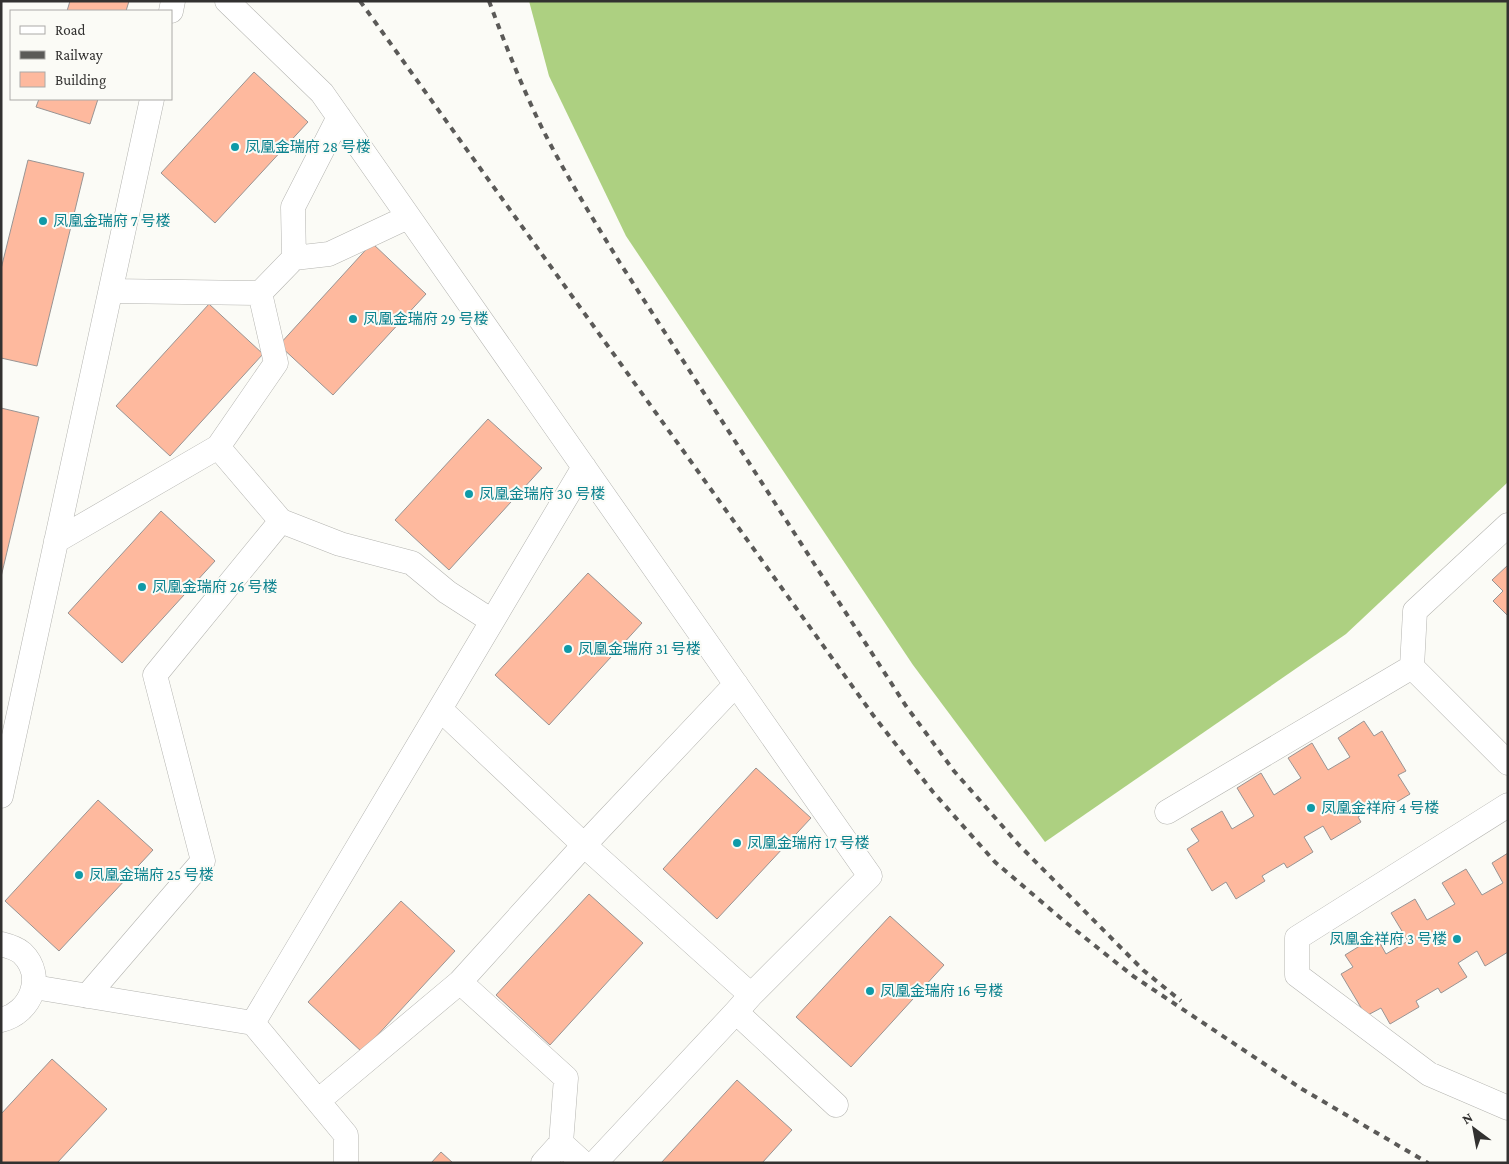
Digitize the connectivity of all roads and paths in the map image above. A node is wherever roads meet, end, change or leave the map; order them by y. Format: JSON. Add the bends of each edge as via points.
{"nodes":[{"id":1,"x":227,"y":1,"type":"edge"},
{"id":2,"x":152,"y":100,"type":"edge"},
{"id":3,"x":339,"y":117,"type":"junction"},
{"id":4,"x":408,"y":216,"type":"junction"},
{"id":5,"x":294,"y":258,"type":"junction"},
{"id":6,"x":111,"y":291,"type":"junction"},
{"id":7,"x":260,"y":293,"type":"junction"},
{"id":8,"x":218,"y":447,"type":"junction"},
{"id":9,"x":584,"y":467,"type":"junction"},
{"id":10,"x":281,"y":521,"type":"junction"},
{"id":11,"x":1508,"y":526,"type":"edge"},
{"id":12,"x":56,"y":541,"type":"junction"},
{"id":13,"x":492,"y":621,"type":"junction"},
{"id":14,"x":1412,"y":668,"type":"junction"},
{"id":15,"x":736,"y":684,"type":"junction"},
{"id":16,"x":440,"y":709,"type":"junction"},
{"id":17,"x":1508,"y":763,"type":"edge"},
{"id":18,"x":1,"y":796,"type":"edge"},
{"id":19,"x":1508,"y":805,"type":"edge"},
{"id":20,"x":1168,"y":812,"type":"dead end"},
{"id":21,"x":584,"y":845,"type":"junction"},
{"id":22,"x":1,"y":944,"type":"edge"},
{"id":23,"x":460,"y":982,"type":"junction"},
{"id":24,"x":34,"y":987,"type":"junction"},
{"id":25,"x":87,"y":996,"type":"junction"},
{"id":26,"x":744,"y":1004,"type":"junction"},
{"id":27,"x":1,"y":1020,"type":"edge"},
{"id":28,"x":253,"y":1023,"type":"junction"},
{"id":29,"x":318,"y":1101,"type":"junction"},
{"id":30,"x":836,"y":1106,"type":"dead end"},
{"id":31,"x":1508,"y":1108,"type":"edge"},
{"id":32,"x":561,"y":1143,"type":"junction"},
{"id":33,"x":346,"y":1163,"type":"edge"},
{"id":34,"x":543,"y":1163,"type":"edge"},
{"id":35,"x":583,"y":1163,"type":"edge"},
{"id":36,"x":595,"y":1163,"type":"edge"}],
"edges":[{"from":1,"to":3,"type":"street","via":[[322,93]]},
{"from":2,"to":6,"type":"street"},
{"from":3,"to":4,"type":"street"},
{"from":3,"to":5,"type":"street","via":[[293,207]]},
{"from":4,"to":5,"type":"street","via":[[329,254]]},
{"from":4,"to":9,"type":"street"},
{"from":5,"to":7,"type":"street"},
{"from":6,"to":7,"type":"street"},
{"from":6,"to":12,"type":"street"},
{"from":7,"to":8,"type":"street","via":[[276,363]]},
{"from":8,"to":10,"type":"street"},
{"from":8,"to":12,"type":"street"},
{"from":9,"to":13,"type":"street"},
{"from":9,"to":15,"type":"street"},
{"from":10,"to":13,"type":"street","via":[[340,544],[412,563]]},
{"from":10,"to":25,"type":"street","via":[[155,675],[203,861]]},
{"from":11,"to":14,"type":"street","via":[[1415,610]]},
{"from":12,"to":18,"type":"street"},
{"from":13,"to":16,"type":"street"},
{"from":14,"to":17,"type":"street"},
{"from":14,"to":20,"type":"street"},
{"from":15,"to":21,"type":"street"},
{"from":15,"to":26,"type":"street","via":[[870,876]]},
{"from":16,"to":21,"type":"street"},
{"from":16,"to":28,"type":"street"},
{"from":19,"to":31,"type":"street","via":[[1297,938],[1297,975],[1429,1074]]},
{"from":21,"to":23,"type":"street"},
{"from":21,"to":26,"type":"street"},
{"from":22,"to":24,"type":"street","via":[[12,947],[30,964]]},
{"from":23,"to":29,"type":"street"},
{"from":23,"to":32,"type":"street","via":[[566,1078]]},
{"from":24,"to":25,"type":"street"},
{"from":24,"to":27,"type":"street","via":[[30,1000],[21,1010]]},
{"from":25,"to":28,"type":"street"},
{"from":26,"to":30,"type":"street"},
{"from":26,"to":36,"type":"street"},
{"from":28,"to":29,"type":"street"},
{"from":29,"to":33,"type":"street","via":[[346,1134]]},
{"from":32,"to":34,"type":"street"},
{"from":32,"to":35,"type":"street"}]}
